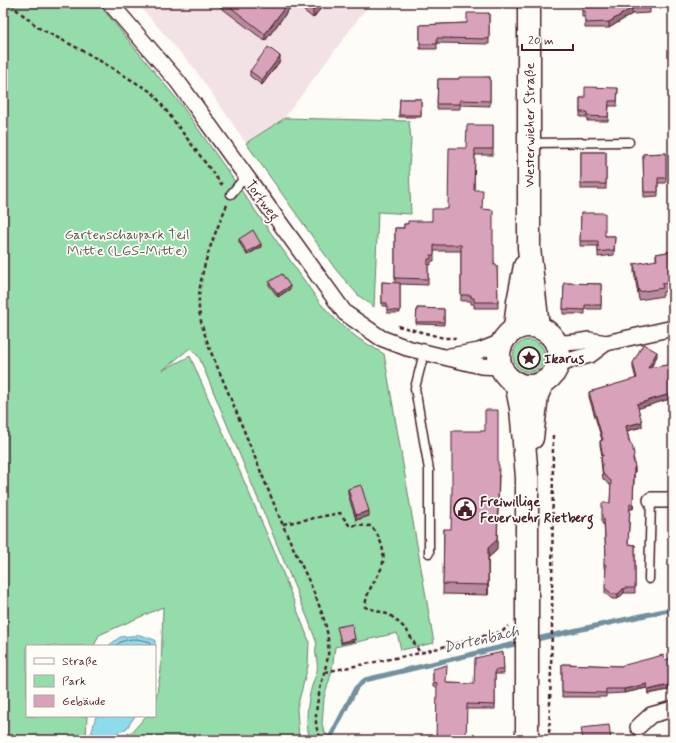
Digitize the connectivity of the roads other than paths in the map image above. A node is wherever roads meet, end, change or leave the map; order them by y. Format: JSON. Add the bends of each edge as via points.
{"nodes":[{"id":1,"x":110,"y":3,"type":"edge"},
{"id":2,"x":529,"y":3,"type":"edge"},
{"id":3,"x":528,"y":142,"type":"junction"},
{"id":4,"x":629,"y":142,"type":"dead end"},
{"id":5,"x":246,"y":176,"type":"junction"},
{"id":6,"x":232,"y":194,"type":"road end"},
{"id":7,"x":530,"y":248,"type":"junction"},
{"id":8,"x":673,"y":328,"type":"edge"},
{"id":9,"x":546,"y":333,"type":"junction"},
{"id":10,"x":509,"y":335,"type":"junction"},
{"id":11,"x":606,"y":343,"type":"junction"},
{"id":12,"x":424,"y":353,"type":"junction"},
{"id":13,"x":443,"y":357,"type":"junction"},
{"id":14,"x":500,"y":367,"type":"junction"},
{"id":15,"x":556,"y":367,"type":"junction"},
{"id":16,"x":516,"y":384,"type":"junction"},
{"id":17,"x":542,"y":384,"type":"junction"},
{"id":18,"x":527,"y":477,"type":"junction"},
{"id":19,"x":651,"y":500,"type":"joint"},
{"id":20,"x":673,"y":500,"type":"edge"},
{"id":21,"x":429,"y":553,"type":"dead end"},
{"id":22,"x":649,"y":579,"type":"dead end"},
{"id":23,"x":673,"y":709,"type":"edge"},
{"id":24,"x":638,"y":727,"type":"dead end"},
{"id":25,"x":527,"y":740,"type":"edge"}],
"edges":[{"from":1,"to":5,"type":"street","name":"Torfweg","via":[[178,82]]},
{"from":2,"to":3,"type":"main road","name":"Westerwieher Straße"},
{"from":3,"to":4,"type":"lane"},
{"from":3,"to":7,"type":"main road","name":"Westerwieher Straße"},
{"from":5,"to":6,"type":"lane"},
{"from":5,"to":12,"type":"street","name":"Torfweg","via":[[345,313],[381,338]]},
{"from":7,"to":9,"type":"main road","name":"Westerwieher Straße"},
{"from":7,"to":10,"type":"main road","name":"Westerwieher Straße"},
{"from":8,"to":11,"type":"street"},
{"from":9,"to":10,"type":"main road","via":[[528,326]]},
{"from":9,"to":11,"type":"street","via":[[564,342],[589,340]]},
{"from":9,"to":15,"type":"main road","via":[[559,353]]},
{"from":10,"to":13,"type":"street","name":"Torfweg","via":[[479,351]]},
{"from":10,"to":14,"type":"main road","via":[[500,347]]},
{"from":11,"to":15,"type":"street","via":[[590,355]]},
{"from":12,"to":13,"type":"street","name":"Torfweg"},
{"from":12,"to":21,"type":"lane","via":[[415,388],[429,470]]},
{"from":13,"to":14,"type":"street","name":"Torfweg","via":[[481,366]]},
{"from":14,"to":16,"type":"main road","via":[[505,376]]},
{"from":15,"to":17,"type":"main road"},
{"from":16,"to":17,"type":"main road"},
{"from":16,"to":18,"type":"main road"},
{"from":17,"to":18,"type":"main road","via":[[537,395]]},
{"from":18,"to":25,"type":"main road","via":[[518,628],[527,662]]},
{"from":19,"to":20,"type":"street"},
{"from":19,"to":22,"type":"lane"},
{"from":23,"to":24,"type":"street","via":[[651,715]]}]}
